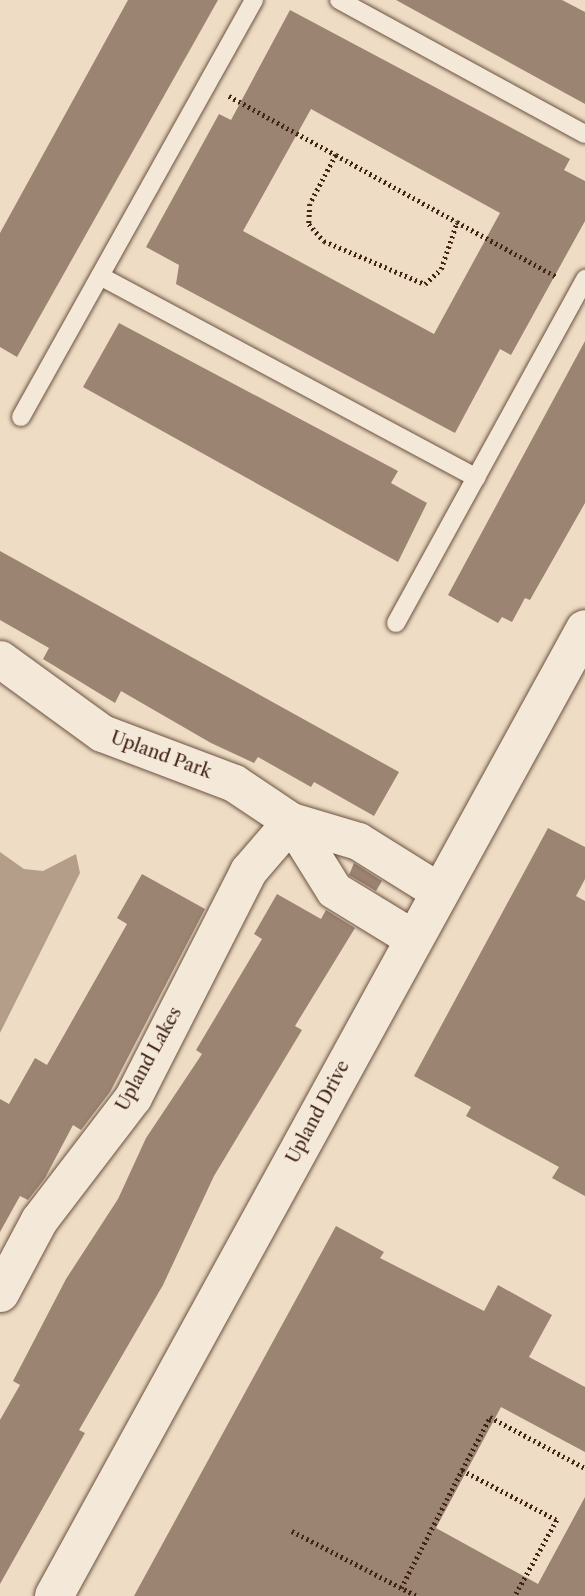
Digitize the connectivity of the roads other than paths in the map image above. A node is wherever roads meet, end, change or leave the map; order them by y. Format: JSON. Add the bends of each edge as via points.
{"nodes":[{"id":1,"x":254,"y":0,"type":"edge"},
{"id":2,"x":339,"y":0,"type":"edge"},
{"id":3,"x":585,"y":134,"type":"edge"},
{"id":4,"x":100,"y":276,"type":"junction"},
{"id":5,"x":582,"y":284,"type":"edge"},
{"id":6,"x":21,"y":417,"type":"dead end"},
{"id":7,"x":476,"y":478,"type":"junction"},
{"id":8,"x":396,"y":623,"type":"dead end"},
{"id":9,"x":583,"y":636,"type":"edge"},
{"id":10,"x":0,"y":659,"type":"edge"},
{"id":11,"x":291,"y":821,"type":"junction"},
{"id":12,"x":438,"y":891,"type":"junction"},
{"id":13,"x":411,"y":937,"type":"junction"},
{"id":14,"x":0,"y":1293,"type":"edge"},
{"id":15,"x":54,"y":1596,"type":"edge"}],
"edges":[{"from":1,"to":4,"type":"lane"},
{"from":2,"to":3,"type":"lane"},
{"from":4,"to":6,"type":"lane"},
{"from":4,"to":7,"type":"lane"},
{"from":5,"to":7,"type":"lane"},
{"from":7,"to":8,"type":"lane"},
{"from":9,"to":12,"type":"street","name":"Upland Drive"},
{"from":10,"to":11,"type":"street","name":"Upland Park","via":[[102,733],[234,783]]},
{"from":11,"to":12,"type":"street","name":"Upland Park","via":[[358,841]]},
{"from":11,"to":13,"type":"street","name":"Upland Park","via":[[334,890]]},
{"from":11,"to":14,"type":"street","name":"Upland Lakes","via":[[247,870],[133,1097],[38,1220]]},
{"from":12,"to":13,"type":"street","name":"Upland Drive"},
{"from":13,"to":15,"type":"street","name":"Upland Drive"}]}
